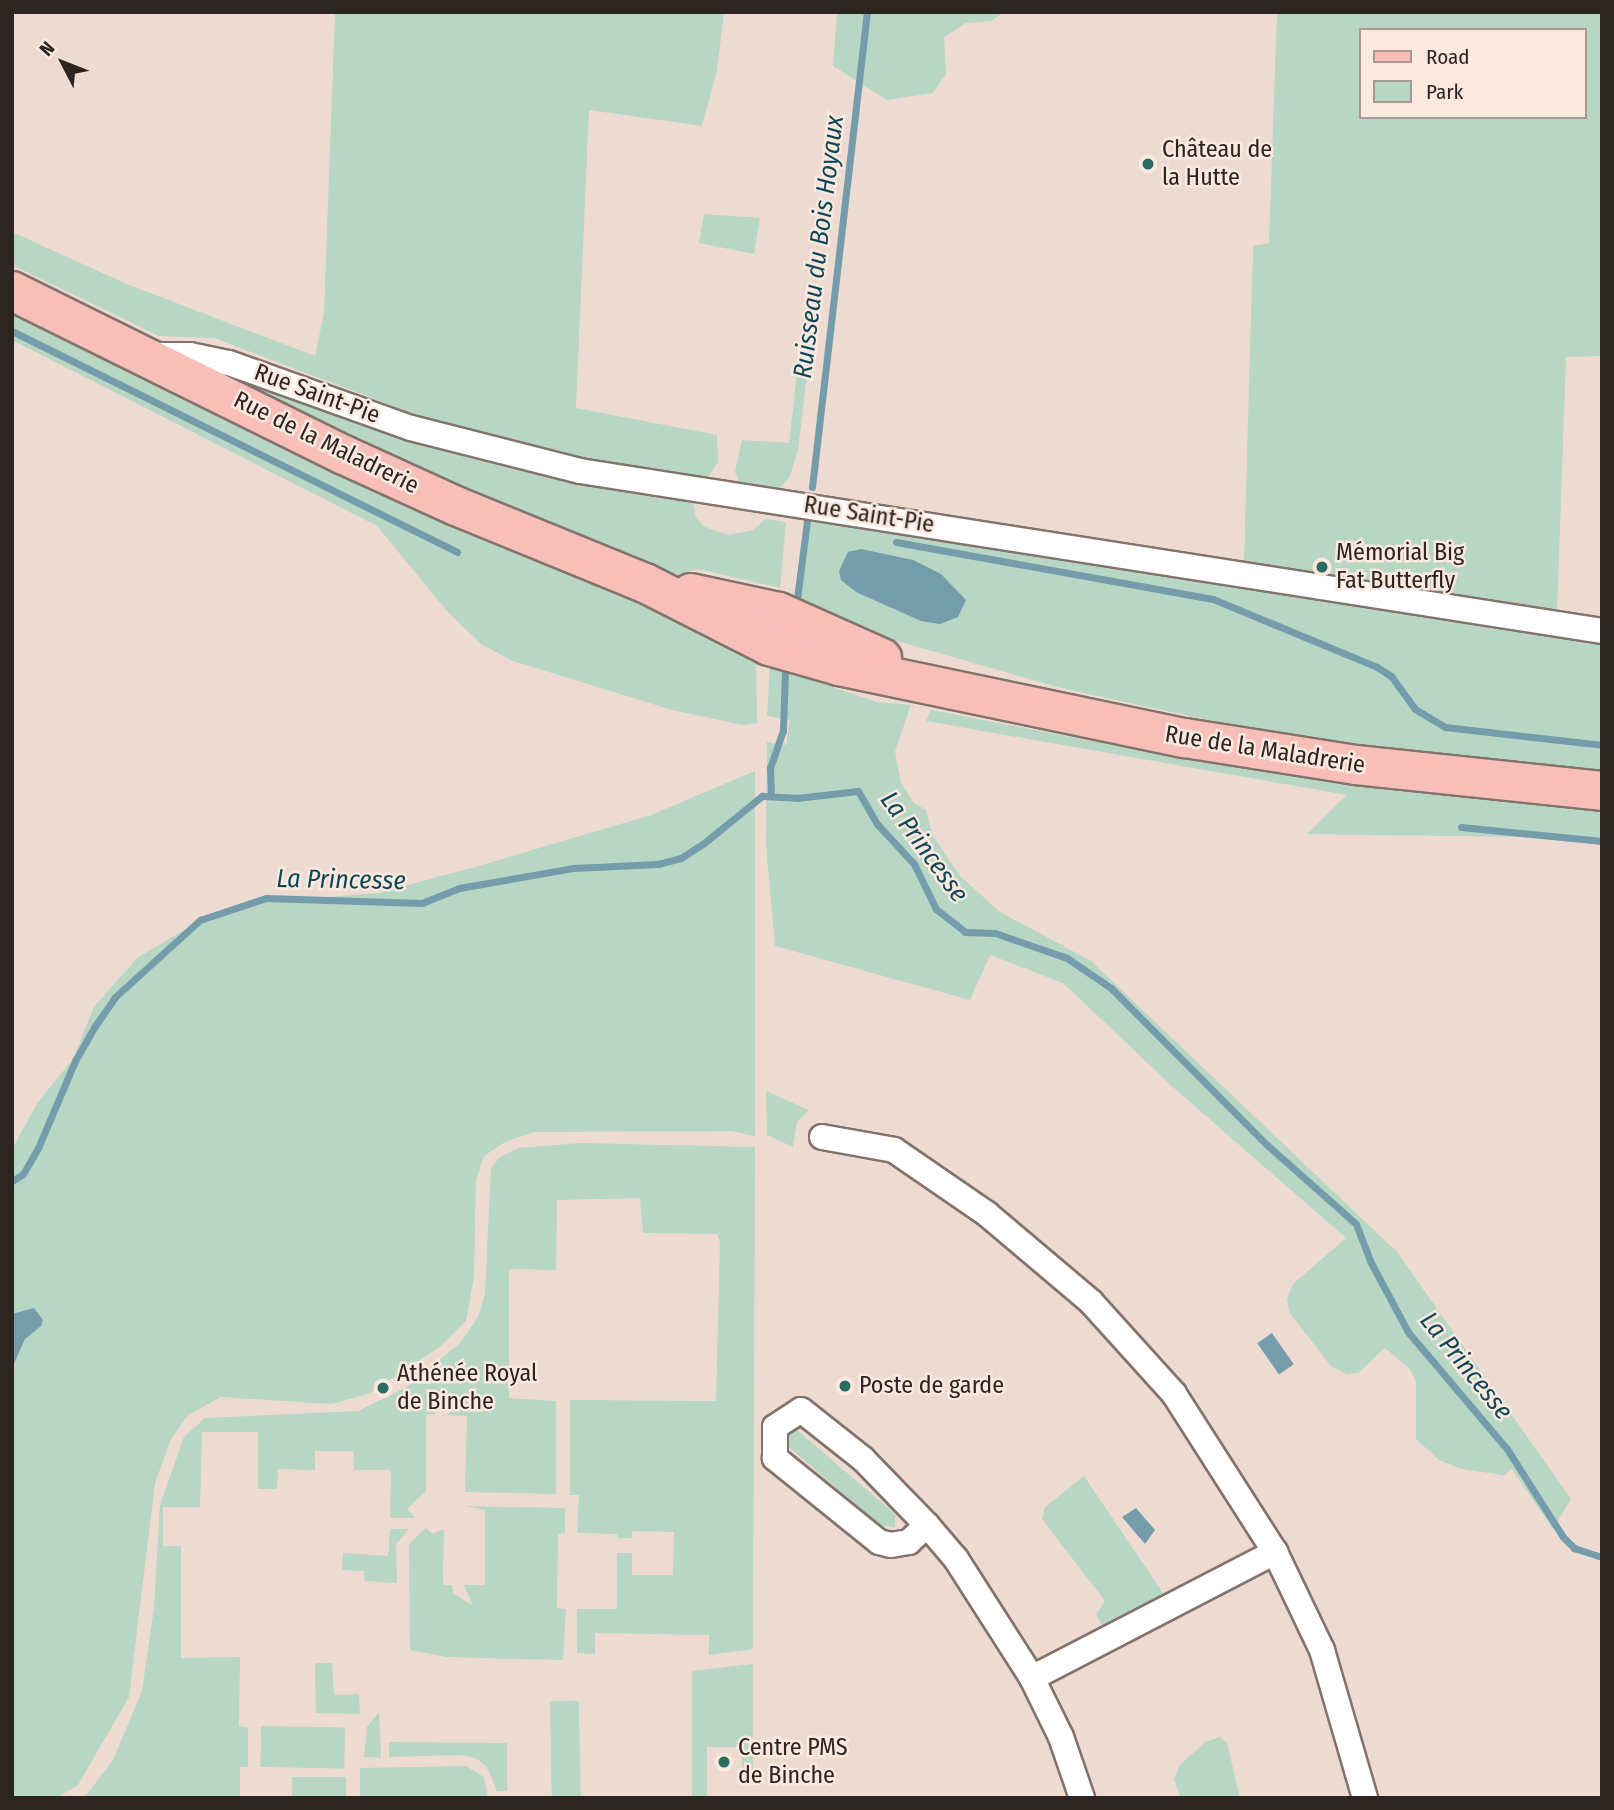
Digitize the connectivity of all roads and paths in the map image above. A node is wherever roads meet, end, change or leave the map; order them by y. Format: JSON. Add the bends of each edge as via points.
{"nodes":[{"id":1,"x":12,"y":291,"type":"edge"},
{"id":2,"x":149,"y":355,"type":"junction"},
{"id":3,"x":1602,"y":631,"type":"edge"},
{"id":4,"x":1602,"y":791,"type":"edge"},
{"id":5,"x":822,"y":1137,"type":"dead end"},
{"id":6,"x":927,"y":1525,"type":"junction"},
{"id":7,"x":1275,"y":1552,"type":"junction"},
{"id":8,"x":1031,"y":1678,"type":"junction"},
{"id":9,"x":1082,"y":1798,"type":"edge"},
{"id":10,"x":1365,"y":1798,"type":"edge"}],
"edges":[{"from":1,"to":2,"type":"main road","name":"Rue de la Maladrerie"},
{"from":2,"to":3,"type":"street","name":"Rue Saint-Pie","via":[[190,355],[229,363],[411,428],[504,454],[724,494]]},
{"from":2,"to":4,"type":"main road","name":"Rue de la Maladrerie","via":[[369,467],[645,583],[769,646],[839,666],[1198,740],[1356,765]]},
{"from":5,"to":7,"type":"street","via":[[894,1150],[987,1214],[1091,1302],[1174,1394]]},
{"from":6,"to":6,"type":"street","via":[[863,1459],[801,1410],[775,1427],[775,1458],[879,1542],[909,1542]]},
{"from":6,"to":8,"type":"street","via":[[977,1589]]},
{"from":7,"to":8,"type":"street"},
{"from":7,"to":10,"type":"street","via":[[1322,1650]]},
{"from":8,"to":9,"type":"street","via":[[1060,1737]]}]}
